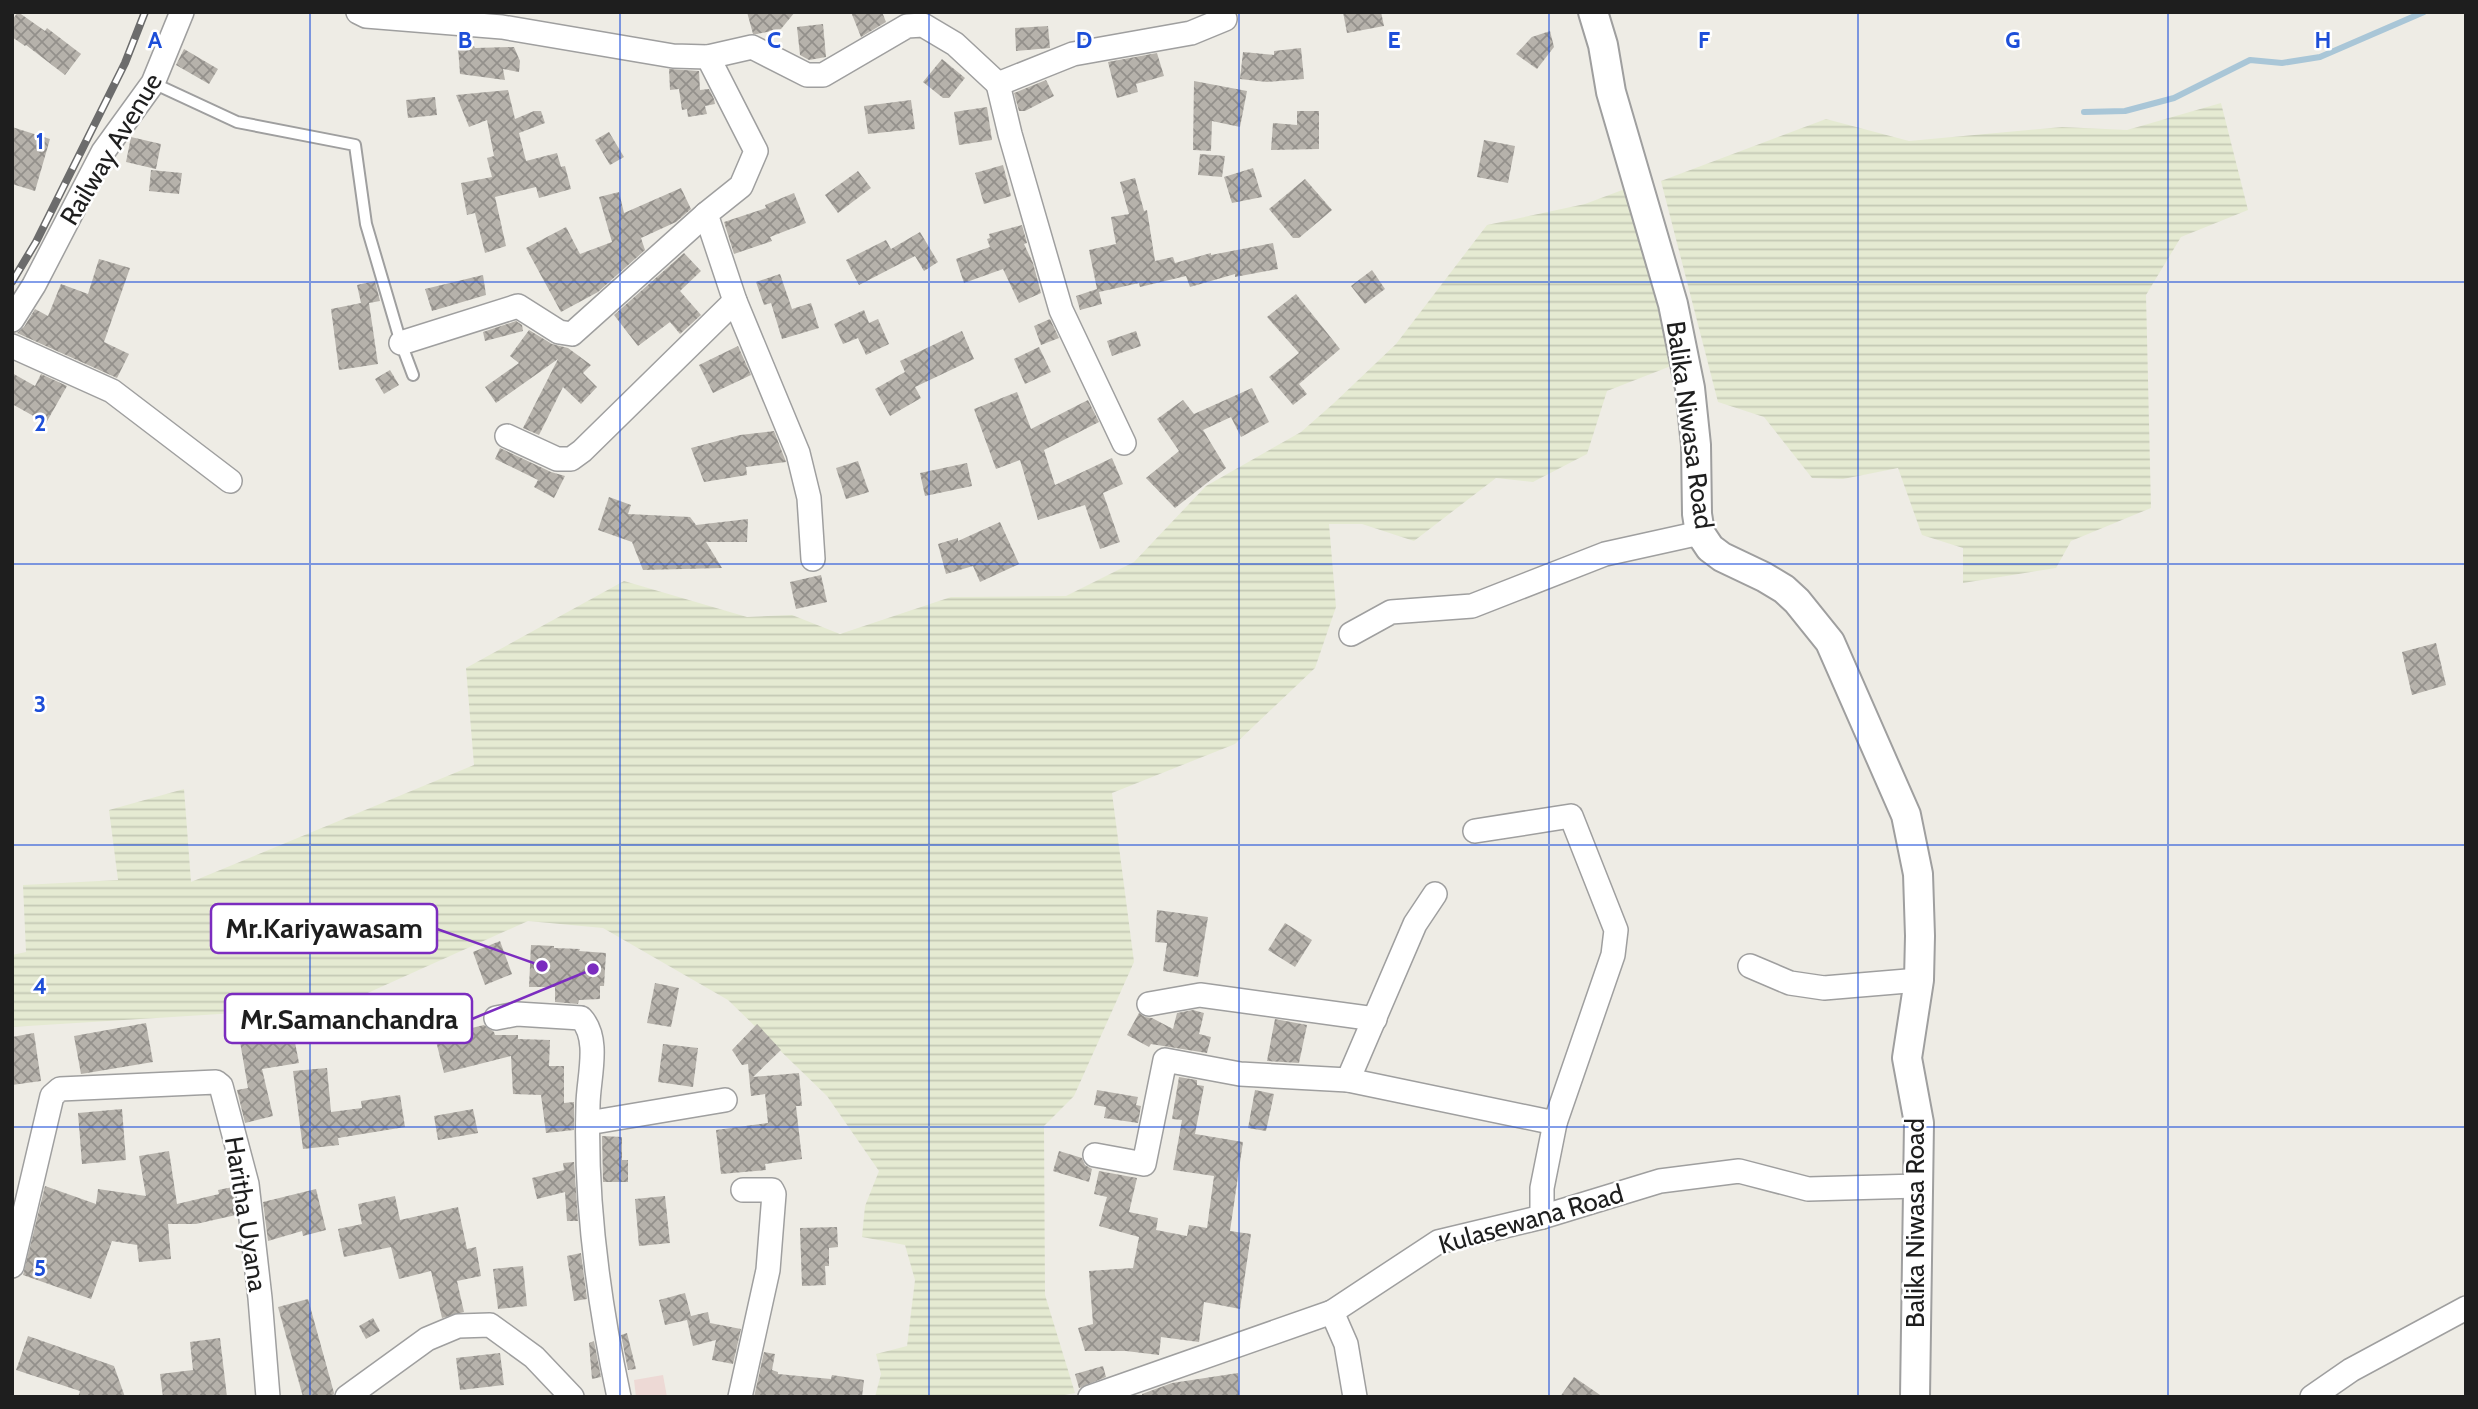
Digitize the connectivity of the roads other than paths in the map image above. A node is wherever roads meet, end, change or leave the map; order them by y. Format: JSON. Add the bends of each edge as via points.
{"nodes":[{"id":1,"x":182,"y":12,"type":"edge"},
{"id":2,"x":359,"y":12,"type":"edge"},
{"id":3,"x":1593,"y":12,"type":"edge"},
{"id":4,"x":1224,"y":19,"type":"dead end"},
{"id":5,"x":708,"y":57,"type":"junction"},
{"id":6,"x":153,"y":83,"type":"junction"},
{"id":7,"x":998,"y":84,"type":"junction"},
{"id":8,"x":706,"y":215,"type":"junction"},
{"id":9,"x":734,"y":301,"type":"junction"},
{"id":10,"x":12,"y":320,"type":"edge"},
{"id":11,"x":401,"y":343,"type":"junction"},
{"id":12,"x":12,"y":346,"type":"edge"},
{"id":13,"x":414,"y":375,"type":"dead end"},
{"id":14,"x":507,"y":436,"type":"dead end"},
{"id":15,"x":1124,"y":443,"type":"dead end"},
{"id":16,"x":230,"y":481,"type":"dead end"},
{"id":17,"x":1700,"y":533,"type":"junction"},
{"id":18,"x":813,"y":559,"type":"dead end"},
{"id":19,"x":1350,"y":634,"type":"dead end"},
{"id":20,"x":1475,"y":831,"type":"dead end"},
{"id":21,"x":1435,"y":894,"type":"dead end"},
{"id":22,"x":1750,"y":966,"type":"dead end"},
{"id":23,"x":1919,"y":980,"type":"junction"},
{"id":24,"x":1149,"y":1004,"type":"dead end"},
{"id":25,"x":496,"y":1018,"type":"dead end"},
{"id":26,"x":1375,"y":1019,"type":"junction"},
{"id":27,"x":1348,"y":1080,"type":"junction"},
{"id":28,"x":725,"y":1100,"type":"dead end"},
{"id":29,"x":1555,"y":1123,"type":"junction"},
{"id":30,"x":587,"y":1134,"type":"junction"},
{"id":31,"x":1096,"y":1155,"type":"dead end"},
{"id":32,"x":1918,"y":1186,"type":"junction"},
{"id":33,"x":743,"y":1190,"type":"dead end"},
{"id":34,"x":1542,"y":1217,"type":"junction"},
{"id":35,"x":18,"y":1219,"type":"edge"},
{"id":36,"x":12,"y":1266,"type":"edge"},
{"id":37,"x":2466,"y":1308,"type":"edge"},
{"id":38,"x":1332,"y":1312,"type":"junction"},
{"id":39,"x":268,"y":1397,"type":"edge"},
{"id":40,"x":347,"y":1397,"type":"edge"},
{"id":41,"x":572,"y":1397,"type":"edge"},
{"id":42,"x":619,"y":1397,"type":"edge"},
{"id":43,"x":740,"y":1397,"type":"edge"},
{"id":44,"x":1090,"y":1397,"type":"edge"},
{"id":45,"x":1355,"y":1397,"type":"edge"},
{"id":46,"x":1915,"y":1397,"type":"edge"},
{"id":47,"x":2312,"y":1397,"type":"edge"}],
"edges":[{"from":1,"to":6,"type":"street","name":"Railway Avenue"},
{"from":2,"to":5,"type":"street"},
{"from":3,"to":17,"type":"street","name":"Balika Niwasa Road","via":[[1675,316],[1691,399]]},
{"from":4,"to":7,"type":"street","via":[[1191,33],[1073,54]]},
{"from":5,"to":7,"type":"street","via":[[752,47],[807,75],[823,75],[907,26],[923,25],[956,44]]},
{"from":5,"to":8,"type":"street","via":[[756,151],[741,186]]},
{"from":6,"to":10,"type":"street","name":"Railway Avenue","via":[[103,152]]},
{"from":6,"to":11,"type":"lane","via":[[237,121],[355,145],[366,223]]},
{"from":7,"to":15,"type":"street","via":[[1061,310]]},
{"from":8,"to":9,"type":"street"},
{"from":8,"to":11,"type":"street","via":[[572,334],[559,332],[518,306]]},
{"from":9,"to":14,"type":"street","via":[[571,459],[557,459]]},
{"from":9,"to":18,"type":"street","via":[[797,453],[809,498]]},
{"from":11,"to":13,"type":"lane"},
{"from":12,"to":16,"type":"street","via":[[112,391]]},
{"from":17,"to":19,"type":"street","via":[[1605,554],[1472,606],[1391,612]]},
{"from":17,"to":23,"type":"street","name":"Balika Niwasa Road","via":[[1722,557],[1784,589],[1830,642],[1906,815],[1918,874]]},
{"from":20,"to":29,"type":"street","via":[[1571,816],[1616,930],[1613,955]]},
{"from":21,"to":26,"type":"street","via":[[1415,925]]},
{"from":22,"to":23,"type":"street","via":[[1790,983],[1824,988]]},
{"from":23,"to":32,"type":"street","name":"Balika Niwasa Road","via":[[1907,1058],[1919,1123]]},
{"from":24,"to":26,"type":"street","via":[[1200,995]]},
{"from":25,"to":30,"type":"street","via":[[517,1014],[581,1018],[589,1026],[592,1056]]},
{"from":26,"to":27,"type":"street"},
{"from":27,"to":29,"type":"street"},
{"from":27,"to":31,"type":"street","via":[[1240,1074],[1165,1060],[1144,1164]]},
{"from":28,"to":30,"type":"street"},
{"from":29,"to":34,"type":"street","via":[[1542,1188]]},
{"from":30,"to":42,"type":"street","via":[[605,1321]]},
{"from":32,"to":34,"type":"street","name":"Kulasewana Road","via":[[1808,1189],[1739,1171],[1660,1181]]},
{"from":32,"to":46,"type":"street","name":"Balika Niwasa Road"},
{"from":33,"to":43,"type":"street","via":[[768,1188],[774,1194],[768,1270]]},
{"from":34,"to":38,"type":"street","name":"Kulasewana Road","via":[[1438,1242]]},
{"from":35,"to":36,"type":"street","name":"Haritha Uyana"},
{"from":35,"to":39,"type":"street","name":"Haritha Uyana","via":[[52,1096],[60,1089],[216,1082],[221,1086],[247,1184]]},
{"from":37,"to":47,"type":"street","via":[[2351,1370]]},
{"from":38,"to":44,"type":"street","name":"Kulasewana Road"},
{"from":38,"to":45,"type":"street","via":[[1346,1344]]},
{"from":40,"to":41,"type":"street","via":[[427,1339],[458,1326],[490,1325],[534,1357]]}]}
